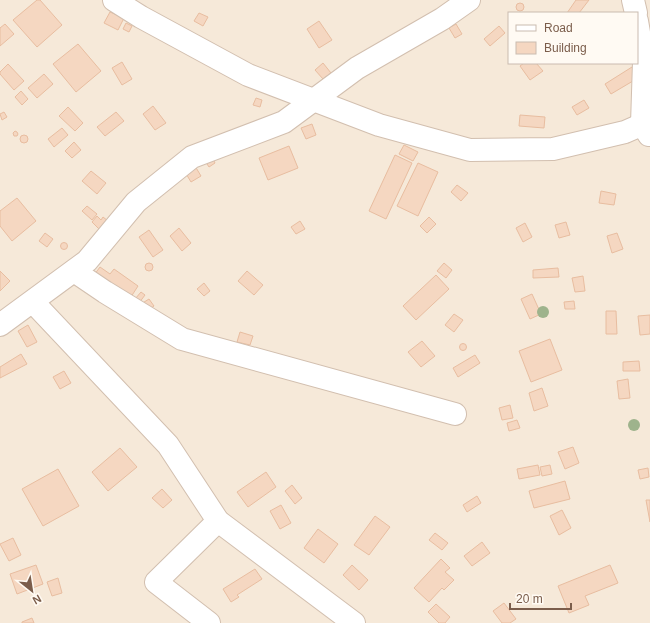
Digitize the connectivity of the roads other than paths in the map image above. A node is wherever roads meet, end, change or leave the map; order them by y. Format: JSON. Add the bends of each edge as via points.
{"nodes":[{"id":1,"x":114,"y":0,"type":"edge"},
{"id":2,"x":469,"y":0,"type":"edge"},
{"id":3,"x":633,"y":0,"type":"edge"},
{"id":4,"x":636,"y":12,"type":"edge"},
{"id":5,"x":638,"y":27,"type":"edge"},
{"id":6,"x":314,"y":100,"type":"junction"},
{"id":7,"x":647,"y":127,"type":"edge"},
{"id":8,"x":74,"y":271,"type":"junction"},
{"id":9,"x":33,"y":302,"type":"junction"},
{"id":10,"x":0,"y":326,"type":"edge"},
{"id":11,"x":455,"y":414,"type":"dead end"},
{"id":12,"x":218,"y":521,"type":"junction"},
{"id":13,"x":209,"y":623,"type":"edge"},
{"id":14,"x":354,"y":623,"type":"edge"}],
"edges":[{"from":1,"to":6,"type":"street","via":[[248,75]]},
{"from":2,"to":6,"type":"street","via":[[442,19],[357,68]]},
{"from":3,"to":4,"type":"street"},
{"from":5,"to":7,"type":"street","via":[[644,62]]},
{"from":6,"to":7,"type":"street","via":[[379,125],[470,150],[553,149]]},
{"from":6,"to":8,"type":"street","via":[[284,122],[192,157],[136,202],[87,261]]},
{"from":8,"to":9,"type":"street"},
{"from":8,"to":11,"type":"street","via":[[182,339]]},
{"from":9,"to":10,"type":"street"},
{"from":9,"to":12,"type":"street","via":[[168,445]]},
{"from":12,"to":13,"type":"street","via":[[156,582]]},
{"from":12,"to":14,"type":"street"}]}
